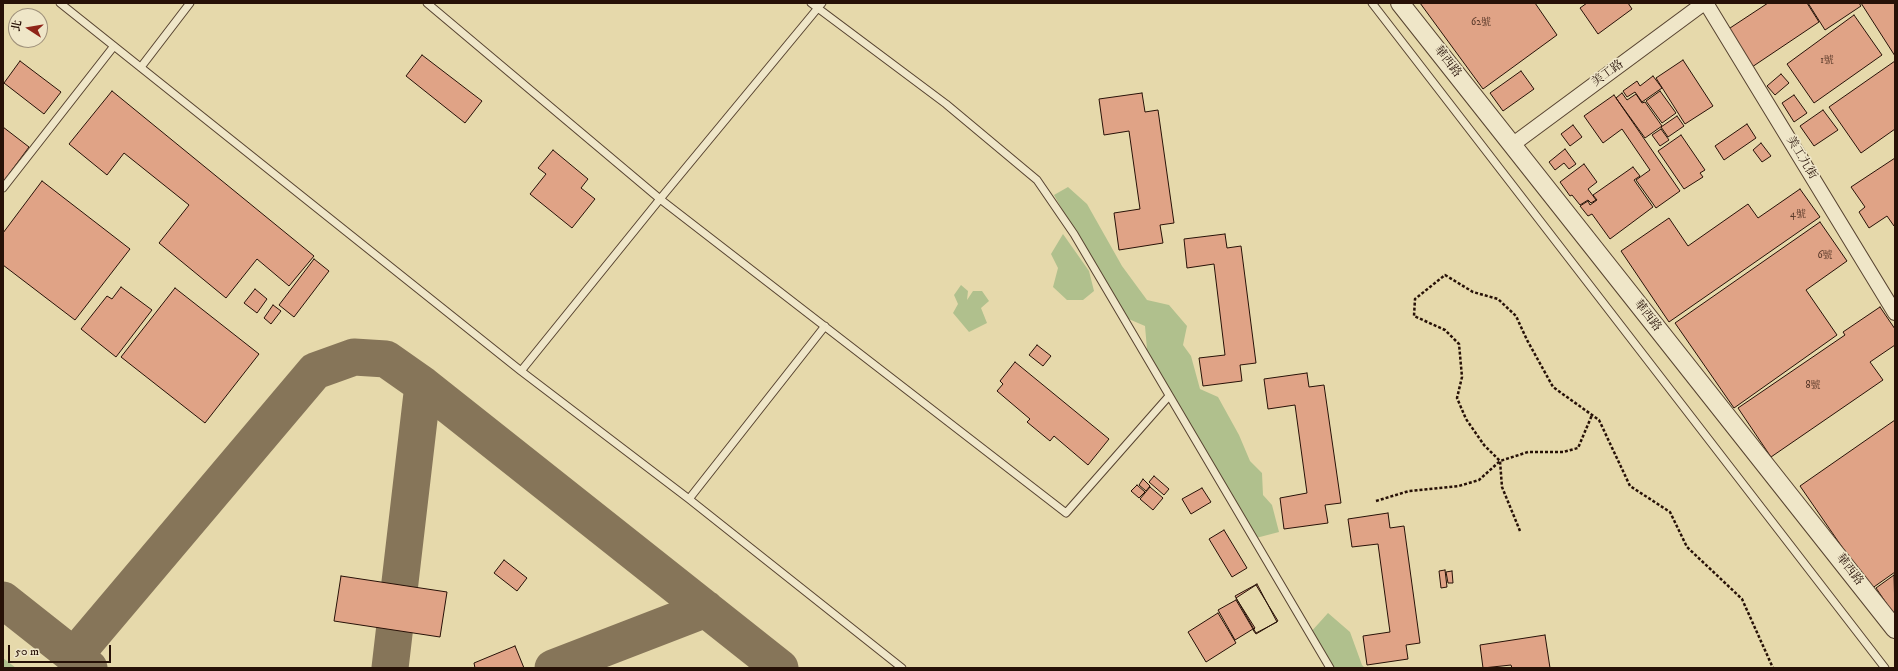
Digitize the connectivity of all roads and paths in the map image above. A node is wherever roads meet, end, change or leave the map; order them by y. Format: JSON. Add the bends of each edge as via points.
{"nodes":[{"id":1,"x":60,"y":3,"type":"edge"},
{"id":2,"x":190,"y":3,"type":"edge"},
{"id":3,"x":427,"y":3,"type":"edge"},
{"id":4,"x":811,"y":3,"type":"edge"},
{"id":5,"x":1372,"y":3,"type":"edge"},
{"id":6,"x":1400,"y":3,"type":"edge"},
{"id":7,"x":1705,"y":3,"type":"edge"},
{"id":8,"x":820,"y":6,"type":"edge"},
{"id":9,"x":114,"y":46,"type":"junction"},
{"id":10,"x":141,"y":67,"type":"junction"},
{"id":11,"x":1512,"y":144,"type":"junction"},
{"id":12,"x":3,"y":188,"type":"edge"},
{"id":13,"x":660,"y":199,"type":"junction"},
{"id":14,"x":1895,"y":313,"type":"edge"},
{"id":15,"x":825,"y":326,"type":"junction"},
{"id":16,"x":521,"y":371,"type":"junction"},
{"id":17,"x":1169,"y":396,"type":"junction"},
{"id":18,"x":1592,"y":415,"type":"junction"},
{"id":19,"x":1500,"y":462,"type":"junction"},
{"id":20,"x":689,"y":499,"type":"junction"},
{"id":21,"x":1376,"y":502,"type":"dead end"},
{"id":22,"x":1520,"y":532,"type":"dead end"},
{"id":23,"x":1895,"y":629,"type":"edge"},
{"id":24,"x":902,"y":668,"type":"edge"},
{"id":25,"x":1330,"y":668,"type":"edge"},
{"id":26,"x":1773,"y":668,"type":"edge"},
{"id":27,"x":1885,"y":668,"type":"edge"}],
"edges":[{"from":1,"to":9,"type":"lane"},
{"from":2,"to":10,"type":"lane"},
{"from":3,"to":13,"type":"lane"},
{"from":4,"to":8,"type":"lane"},
{"from":5,"to":27,"type":"lane"},
{"from":6,"to":11,"type":"street","name":"華西路"},
{"from":7,"to":11,"type":"street","name":"美工路"},
{"from":7,"to":14,"type":"street","name":"美工九街"},
{"from":8,"to":13,"type":"lane"},
{"from":8,"to":17,"type":"lane","via":[[946,104],[1037,180],[1074,234]]},
{"from":9,"to":10,"type":"lane"},
{"from":9,"to":12,"type":"lane"},
{"from":10,"to":16,"type":"lane"},
{"from":11,"to":23,"type":"street","name":"華西路"},
{"from":13,"to":15,"type":"lane"},
{"from":13,"to":16,"type":"lane"},
{"from":15,"to":17,"type":"lane","via":[[1066,513]]},
{"from":15,"to":20,"type":"lane"},
{"from":16,"to":20,"type":"lane"},
{"from":17,"to":25,"type":"lane"},
{"from":18,"to":19,"type":"path","via":[[1578,448],[1563,452],[1528,452]]},
{"from":18,"to":19,"type":"path","via":[[1553,388],[1516,316],[1498,299],[1472,292],[1445,275],[1415,299],[1414,316],[1444,330],[1459,344],[1462,377],[1457,398],[1466,419],[1484,445]]},
{"from":18,"to":26,"type":"path","via":[[1599,420],[1630,486],[1670,512],[1687,547],[1742,599]]},
{"from":19,"to":21,"type":"path","via":[[1479,480],[1459,486],[1409,491]]},
{"from":19,"to":22,"type":"path","via":[[1502,488]]},
{"from":20,"to":24,"type":"lane"}]}
